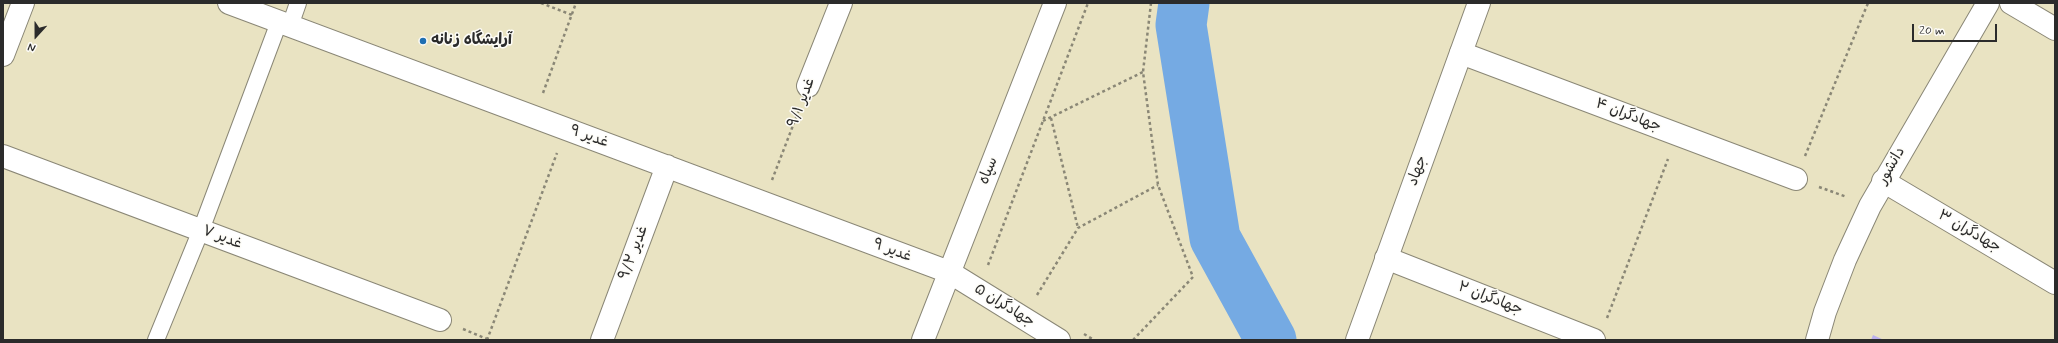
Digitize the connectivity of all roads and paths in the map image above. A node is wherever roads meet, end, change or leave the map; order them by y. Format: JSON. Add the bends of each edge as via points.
{"nodes":[{"id":1,"x":23,"y":3,"type":"edge"},
{"id":2,"x":229,"y":3,"type":"edge"},
{"id":3,"x":298,"y":3,"type":"edge"},
{"id":4,"x":541,"y":3,"type":"edge"},
{"id":5,"x":576,"y":3,"type":"edge"},
{"id":6,"x":841,"y":3,"type":"edge"},
{"id":7,"x":1055,"y":3,"type":"edge"},
{"id":8,"x":1088,"y":3,"type":"edge"},
{"id":9,"x":1151,"y":3,"type":"edge"},
{"id":10,"x":1479,"y":3,"type":"edge"},
{"id":11,"x":1868,"y":3,"type":"edge"},
{"id":12,"x":1988,"y":3,"type":"edge"},
{"id":13,"x":2011,"y":3,"type":"edge"},
{"id":14,"x":572,"y":15,"type":"junction"},
{"id":15,"x":284,"y":24,"type":"junction"},
{"id":16,"x":2055,"y":29,"type":"edge"},
{"id":17,"x":1461,"y":53,"type":"junction"},
{"id":18,"x":3,"y":55,"type":"edge"},
{"id":19,"x":1143,"y":72,"type":"junction"},
{"id":20,"x":808,"y":86,"type":"joint"},
{"id":21,"x":534,"y":117,"type":"junction"},
{"id":22,"x":1051,"y":118,"type":"junction"},
{"id":23,"x":1042,"y":122,"type":"junction"},
{"id":24,"x":566,"y":129,"type":"junction"},
{"id":25,"x":1678,"y":134,"type":"junction"},
{"id":26,"x":3,"y":156,"type":"edge"},
{"id":27,"x":667,"y":166,"type":"junction"},
{"id":28,"x":1796,"y":178,"type":"junction"},
{"id":29,"x":1883,"y":181,"type":"junction"},
{"id":30,"x":1158,"y":185,"type":"junction"},
{"id":31,"x":763,"y":202,"type":"junction"},
{"id":32,"x":1870,"y":206,"type":"junction"},
{"id":33,"x":1078,"y":228,"type":"junction"},
{"id":34,"x":201,"y":230,"type":"junction"},
{"id":35,"x":1386,"y":258,"type":"junction"},
{"id":36,"x":987,"y":266,"type":"dead end"},
{"id":37,"x":949,"y":272,"type":"junction"},
{"id":38,"x":2055,"y":283,"type":"edge"},
{"id":39,"x":1023,"y":318,"type":"junction"},
{"id":40,"x":440,"y":320,"type":"dead end"},
{"id":41,"x":1080,"y":332,"type":"dead end"},
{"id":42,"x":1599,"y":333,"type":"edge"},
{"id":43,"x":156,"y":340,"type":"edge"},
{"id":44,"x":487,"y":340,"type":"edge"},
{"id":45,"x":602,"y":340,"type":"edge"},
{"id":46,"x":923,"y":340,"type":"edge"},
{"id":47,"x":1059,"y":340,"type":"edge"},
{"id":48,"x":1094,"y":340,"type":"edge"},
{"id":49,"x":1133,"y":340,"type":"edge"},
{"id":50,"x":1356,"y":340,"type":"edge"},
{"id":51,"x":1818,"y":340,"type":"edge"}],
"edges":[{"from":1,"to":18,"type":"street"},
{"from":2,"to":15,"type":"street","name":"غدیر ۹"},
{"from":3,"to":15,"type":"lane"},
{"from":4,"to":14,"type":"path"},
{"from":5,"to":14,"type":"path"},
{"from":6,"to":20,"type":"street","name":"غدیر ۹/۱"},
{"from":7,"to":37,"type":"street","name":"سپاه"},
{"from":8,"to":23,"type":"path"},
{"from":9,"to":19,"type":"path"},
{"from":10,"to":17,"type":"street","name":"جهاد"},
{"from":11,"to":28,"type":"path"},
{"from":12,"to":29,"type":"street","name":"دانشور"},
{"from":13,"to":16,"type":"street"},
{"from":14,"to":21,"type":"path"},
{"from":15,"to":21,"type":"street","name":"غدیر ۹"},
{"from":15,"to":34,"type":"lane"},
{"from":17,"to":25,"type":"street","name":"جهادگران ۴"},
{"from":17,"to":35,"type":"street","name":"جهاد"},
{"from":19,"to":22,"type":"path"},
{"from":19,"to":30,"type":"path"},
{"from":20,"to":31,"type":"path","name":"غدیر ۹/۱"},
{"from":21,"to":24,"type":"street","name":"غدیر ۹"},
{"from":22,"to":23,"type":"path"},
{"from":22,"to":33,"type":"path"},
{"from":23,"to":36,"type":"path"},
{"from":24,"to":27,"type":"street","name":"غدیر ۹"},
{"from":24,"to":44,"type":"path"},
{"from":25,"to":28,"type":"street","name":"جهادگران ۴"},
{"from":25,"to":42,"type":"path"},
{"from":26,"to":34,"type":"street","name":"غدیر ۷"},
{"from":27,"to":31,"type":"street","name":"غدیر ۹"},
{"from":27,"to":45,"type":"street","name":"غدیر ۹/۲"},
{"from":28,"to":32,"type":"path"},
{"from":29,"to":32,"type":"street","name":"دانشور"},
{"from":29,"to":38,"type":"street","name":"جهادگران ۳"},
{"from":30,"to":33,"type":"path"},
{"from":30,"to":49,"type":"path","via":[[1193,277]]},
{"from":31,"to":37,"type":"street","name":"غدیر ۹"},
{"from":32,"to":51,"type":"street","name":"دانشور","via":[[1845,260],[1825,312]]},
{"from":33,"to":39,"type":"path"},
{"from":34,"to":40,"type":"street","name":"غدیر ۷"},
{"from":34,"to":43,"type":"lane"},
{"from":35,"to":42,"type":"street","name":"جهادگران ۲"},
{"from":35,"to":50,"type":"street","name":"جهاد"},
{"from":37,"to":39,"type":"street","name":"جهادگران ۵"},
{"from":37,"to":46,"type":"street","name":"سپاه"},
{"from":39,"to":47,"type":"street","name":"جهادگران ۵"},
{"from":41,"to":48,"type":"path"}]}
